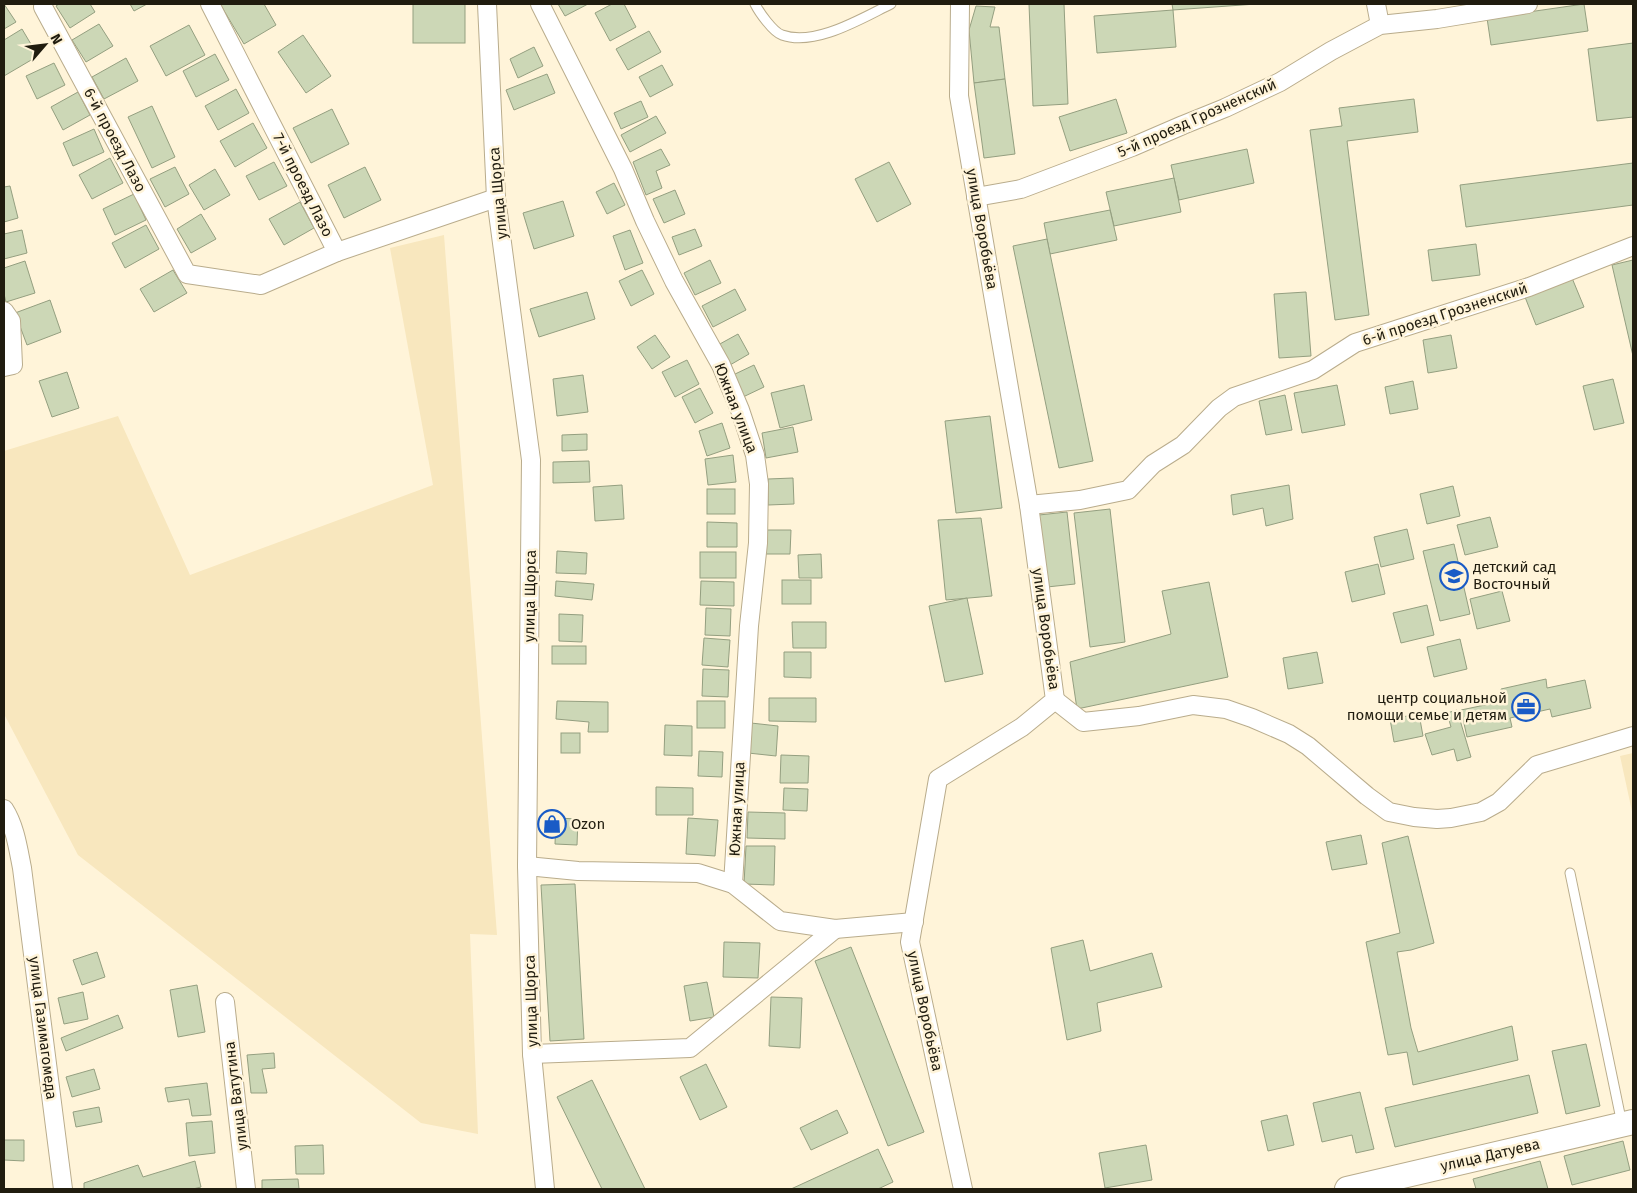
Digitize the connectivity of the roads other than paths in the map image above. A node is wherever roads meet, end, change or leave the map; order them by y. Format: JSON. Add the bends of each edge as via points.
{"nodes":[{"id":1,"x":210,"y":4,"type":"edge"},
{"id":2,"x":486,"y":4,"type":"edge"},
{"id":3,"x":540,"y":4,"type":"edge"},
{"id":4,"x":754,"y":4,"type":"edge"},
{"id":5,"x":891,"y":4,"type":"edge"},
{"id":6,"x":960,"y":4,"type":"edge"},
{"id":7,"x":1376,"y":4,"type":"edge"},
{"id":8,"x":1528,"y":4,"type":"edge"},
{"id":9,"x":43,"y":7,"type":"dead end"},
{"id":10,"x":1380,"y":25,"type":"junction"},
{"id":11,"x":976,"y":197,"type":"junction"},
{"id":12,"x":496,"y":198,"type":"junction"},
{"id":13,"x":1633,"y":246,"type":"edge"},
{"id":14,"x":337,"y":252,"type":"junction"},
{"id":15,"x":187,"y":274,"type":"joint"},
{"id":16,"x":4,"y":311,"type":"edge"},
{"id":17,"x":4,"y":367,"type":"edge"},
{"id":18,"x":1028,"y":506,"type":"junction"},
{"id":19,"x":1056,"y":700,"type":"junction"},
{"id":20,"x":1633,"y":736,"type":"edge"},
{"id":21,"x":4,"y":809,"type":"edge"},
{"id":22,"x":527,"y":866,"type":"junction"},
{"id":23,"x":1570,"y":873,"type":"dead end"},
{"id":24,"x":733,"y":884,"type":"junction"},
{"id":25,"x":914,"y":922,"type":"junction"},
{"id":26,"x":835,"y":929,"type":"junction"},
{"id":27,"x":225,"y":1002,"type":"dead end"},
{"id":28,"x":532,"y":1054,"type":"junction"},
{"id":29,"x":1628,"y":1123,"type":"edge"},
{"id":30,"x":64,"y":1189,"type":"edge"},
{"id":31,"x":246,"y":1189,"type":"edge"},
{"id":32,"x":546,"y":1189,"type":"edge"},
{"id":33,"x":963,"y":1189,"type":"edge"},
{"id":34,"x":1347,"y":1189,"type":"edge"}],
"edges":[{"from":1,"to":14,"type":"street","name":"7-й проезд Лазо"},
{"from":2,"to":12,"type":"street","name":"улица Щорса"},
{"from":3,"to":24,"type":"street","name":"Южная улица","via":[[623,169],[674,281],[721,365],[755,455],[759,484],[758,543],[749,626]]},
{"from":4,"to":5,"type":"lane","via":[[760,15],[781,35],[804,38],[835,31]]},
{"from":6,"to":11,"type":"street","name":"улица Воробьёва","via":[[959,96]]},
{"from":7,"to":10,"type":"street"},
{"from":8,"to":10,"type":"street","name":"5-й проезд Грозненский"},
{"from":9,"to":15,"type":"street","name":"6-й проезд Лазо"},
{"from":10,"to":11,"type":"street","name":"5-й проезд Грозненский","via":[[1280,82],[1225,108],[1021,189]]},
{"from":11,"to":18,"type":"street","name":"улица Воробьёва"},
{"from":12,"to":14,"type":"street"},
{"from":12,"to":22,"type":"street","name":"улица Щорса","via":[[531,460]]},
{"from":13,"to":18,"type":"street","name":"6-й проезд Грозненский","via":[[1528,287],[1355,343],[1313,370],[1234,397],[1183,445],[1153,464],[1128,490]]},
{"from":14,"to":15,"type":"street","name":"7-й проезд Лазо","via":[[261,285]]},
{"from":16,"to":17,"type":"street","via":[[11,321],[13,364]]},
{"from":18,"to":19,"type":"street","name":"улица Воробьёва"},
{"from":19,"to":20,"type":"street","via":[[1083,722],[1139,716],[1192,705],[1226,709],[1289,734],[1308,746],[1389,812],[1437,819],[1481,812],[1499,802],[1536,765]]},
{"from":19,"to":25,"type":"street","name":"улица Воробьёва","via":[[938,780]]},
{"from":21,"to":30,"type":"street","name":"улица Газимагомеда","via":[[11,822],[22,868]]},
{"from":22,"to":24,"type":"street","via":[[578,871],[698,873]]},
{"from":22,"to":28,"type":"street","name":"улица Щорса"},
{"from":23,"to":29,"type":"lane"},
{"from":24,"to":26,"type":"street","via":[[780,921]]},
{"from":25,"to":26,"type":"street"},
{"from":25,"to":33,"type":"street","name":"улица Воробьёва","via":[[910,942]]},
{"from":26,"to":28,"type":"street","via":[[690,1048]]},
{"from":27,"to":31,"type":"street","name":"улица Ватутина"},
{"from":28,"to":32,"type":"street","name":"улица Щорса"},
{"from":29,"to":34,"type":"street","name":"улица Датуева"}]}
